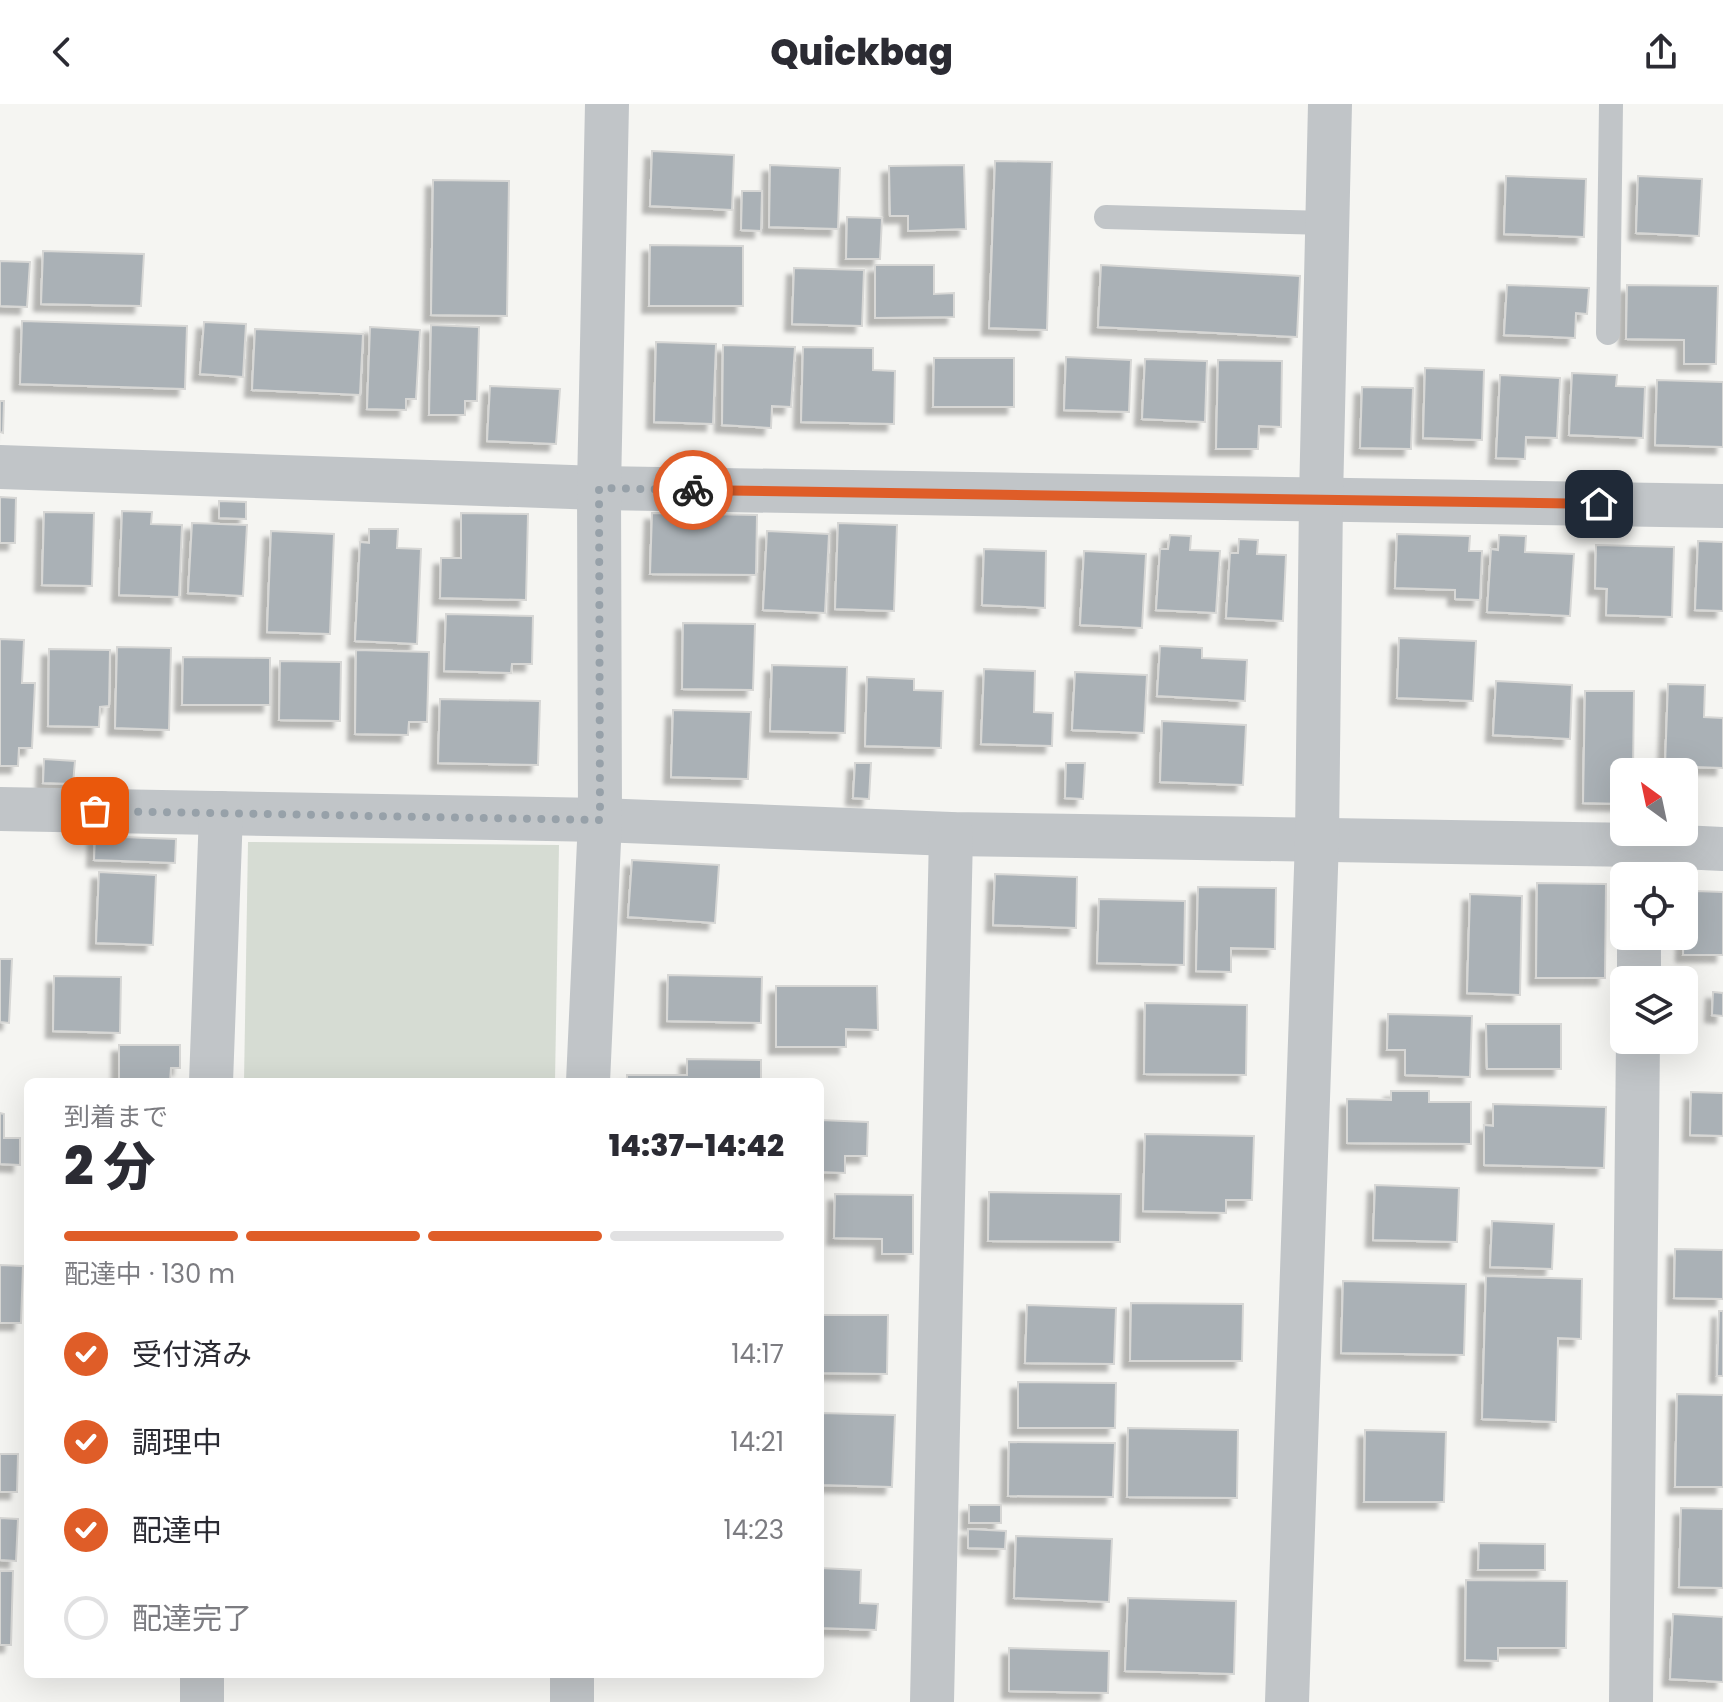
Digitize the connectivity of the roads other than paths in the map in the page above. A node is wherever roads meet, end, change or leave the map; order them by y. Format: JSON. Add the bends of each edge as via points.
{"nodes":[{"id":1,"x":607,"y":104,"type":"edge"},
{"id":2,"x":1330,"y":104,"type":"edge"},
{"id":3,"x":1611,"y":104,"type":"edge"},
{"id":4,"x":1106,"y":217,"type":"dead end"},
{"id":5,"x":1327,"y":223,"type":"junction"},
{"id":6,"x":1608,"y":333,"type":"dead end"},
{"id":7,"x":0,"y":467,"type":"edge"},
{"id":8,"x":599,"y":488,"type":"junction"},
{"id":9,"x":1321,"y":499,"type":"junction"},
{"id":10,"x":1723,"y":506,"type":"edge"},
{"id":11,"x":0,"y":809,"type":"edge"},
{"id":12,"x":221,"y":813,"type":"junction"},
{"id":13,"x":600,"y":820,"type":"junction"},
{"id":14,"x":951,"y":834,"type":"junction"},
{"id":15,"x":1317,"y":840,"type":"junction"},
{"id":16,"x":1723,"y":849,"type":"edge"},
{"id":17,"x":1640,"y":860,"type":"edge"},
{"id":18,"x":1638,"y":1054,"type":"edge"},
{"id":19,"x":211,"y":1078,"type":"edge"},
{"id":20,"x":588,"y":1078,"type":"edge"},
{"id":21,"x":202,"y":1678,"type":"edge"},
{"id":22,"x":572,"y":1678,"type":"edge"},
{"id":23,"x":202,"y":1702,"type":"edge"},
{"id":24,"x":572,"y":1702,"type":"edge"},
{"id":25,"x":932,"y":1702,"type":"edge"},
{"id":26,"x":1287,"y":1702,"type":"edge"},
{"id":27,"x":1631,"y":1702,"type":"edge"}],
"edges":[{"from":1,"to":8,"type":"street"},
{"from":2,"to":5,"type":"street"},
{"from":3,"to":6,"type":"lane"},
{"from":4,"to":5,"type":"lane"},
{"from":5,"to":9,"type":"street"},
{"from":7,"to":8,"type":"street"},
{"from":8,"to":9,"type":"street"},
{"from":8,"to":13,"type":"street"},
{"from":9,"to":10,"type":"street"},
{"from":9,"to":15,"type":"street"},
{"from":11,"to":12,"type":"street"},
{"from":12,"to":13,"type":"street"},
{"from":12,"to":19,"type":"street"},
{"from":13,"to":14,"type":"street"},
{"from":13,"to":20,"type":"street"},
{"from":14,"to":15,"type":"street"},
{"from":14,"to":25,"type":"street"},
{"from":15,"to":17,"type":"street"},
{"from":15,"to":26,"type":"street"},
{"from":16,"to":17,"type":"street"},
{"from":18,"to":27,"type":"street"},
{"from":21,"to":23,"type":"street"},
{"from":22,"to":24,"type":"street"}]}
